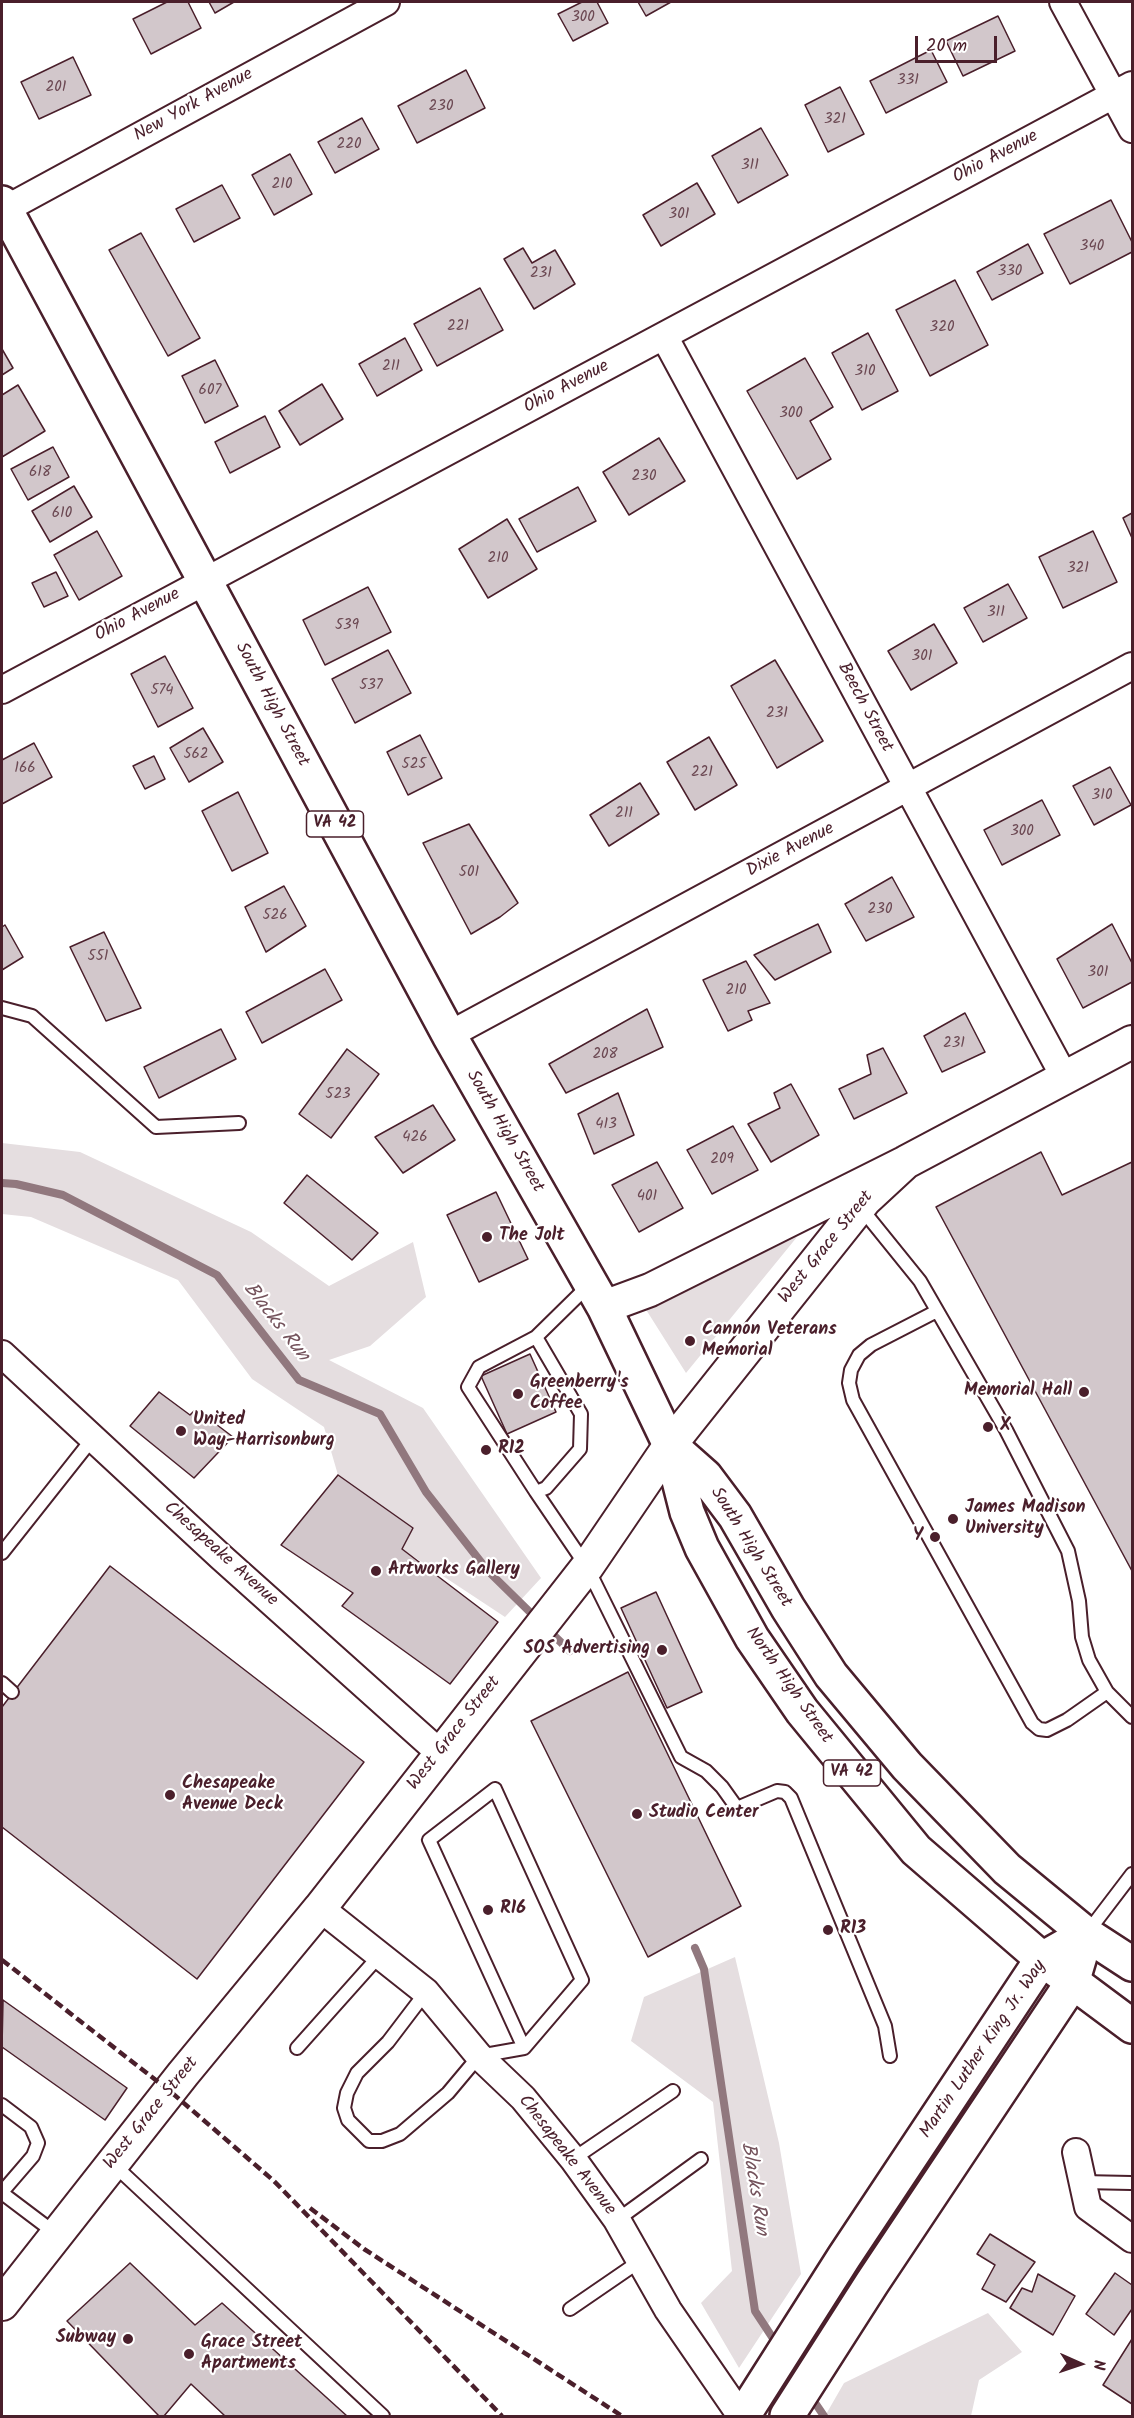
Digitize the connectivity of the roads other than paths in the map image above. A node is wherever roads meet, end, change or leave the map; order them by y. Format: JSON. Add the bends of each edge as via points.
{"nodes":[{"id":1,"x":386,"y":2,"type":"edge"},
{"id":2,"x":1063,"y":2,"type":"edge"},
{"id":3,"x":1123,"y":90,"type":"edge"},
{"id":4,"x":1132,"y":129,"type":"edge"},
{"id":5,"x":3,"y":208,"type":"edge"},
{"id":6,"x":664,"y":336,"type":"junction"},
{"id":7,"x":204,"y":580,"type":"junction"},
{"id":8,"x":1132,"y":666,"type":"edge"},
{"id":9,"x":2,"y":690,"type":"edge"},
{"id":10,"x":907,"y":789,"type":"junction"},
{"id":11,"x":2,"y":1008,"type":"edge"},
{"id":12,"x":449,"y":1035,"type":"junction"},
{"id":13,"x":1132,"y":1042,"type":"edge"},
{"id":14,"x":1065,"y":1078,"type":"junction"},
{"id":15,"x":239,"y":1123,"type":"dead end"},
{"id":16,"x":853,"y":1199,"type":"junction"},
{"id":17,"x":597,"y":1295,"type":"junction"},
{"id":18,"x":937,"y":1311,"type":"junction"},
{"id":19,"x":536,"y":1337,"type":"junction"},
{"id":20,"x":2,"y":1354,"type":"edge"},
{"id":21,"x":93,"y":1438,"type":"junction"},
{"id":22,"x":670,"y":1444,"type":"junction"},
{"id":23,"x":536,"y":1492,"type":"junction"},
{"id":24,"x":2,"y":1553,"type":"edge"},
{"id":25,"x":586,"y":1567,"type":"junction"},
{"id":26,"x":2,"y":1683,"type":"edge"},
{"id":27,"x":12,"y":1692,"type":"dead end"},
{"id":28,"x":1107,"y":1692,"type":"junction"},
{"id":29,"x":1132,"y":1717,"type":"edge"},
{"id":30,"x":440,"y":1753,"type":"junction"},
{"id":31,"x":1132,"y":1874,"type":"edge"},
{"id":32,"x":320,"y":1908,"type":"junction"},
{"id":33,"x":1086,"y":1934,"type":"junction"},
{"id":34,"x":380,"y":1955,"type":"junction"},
{"id":35,"x":1042,"y":1959,"type":"junction"},
{"id":36,"x":1132,"y":1964,"type":"edge"},
{"id":37,"x":1072,"y":1983,"type":"junction"},
{"id":38,"x":426,"y":1992,"type":"junction"},
{"id":39,"x":1132,"y":2026,"type":"edge"},
{"id":40,"x":297,"y":2048,"type":"dead end"},
{"id":41,"x":524,"y":2048,"type":"junction"},
{"id":42,"x":479,"y":2056,"type":"junction"},
{"id":43,"x":890,"y":2056,"type":"dead end"},
{"id":44,"x":672,"y":2091,"type":"dead end"},
{"id":45,"x":2,"y":2105,"type":"edge"},
{"id":46,"x":1076,"y":2152,"type":"dead end"},
{"id":47,"x":573,"y":2159,"type":"junction"},
{"id":48,"x":701,"y":2159,"type":"dead end"},
{"id":49,"x":112,"y":2164,"type":"junction"},
{"id":50,"x":1082,"y":2182,"type":"junction"},
{"id":51,"x":1131,"y":2183,"type":"edge"},
{"id":52,"x":2,"y":2193,"type":"edge"},
{"id":53,"x":616,"y":2220,"type":"junction"},
{"id":54,"x":56,"y":2234,"type":"junction"},
{"id":55,"x":1132,"y":2239,"type":"edge"},
{"id":56,"x":640,"y":2261,"type":"junction"},
{"id":57,"x":2,"y":2304,"type":"edge"},
{"id":58,"x":570,"y":2309,"type":"dead end"},
{"id":59,"x":383,"y":2416,"type":"edge"},
{"id":60,"x":742,"y":2416,"type":"edge"},
{"id":61,"x":787,"y":2416,"type":"edge"}],
"edges":[{"from":1,"to":5,"type":"street","name":"New York Avenue"},
{"from":2,"to":3,"type":"street"},
{"from":3,"to":4,"type":"street"},
{"from":3,"to":6,"type":"street","name":"Ohio Avenue"},
{"from":5,"to":7,"type":"main road","name":"South High Street","number":"VA 42"},
{"from":6,"to":7,"type":"street","name":"Ohio Avenue"},
{"from":6,"to":10,"type":"street","name":"Beech Street"},
{"from":7,"to":9,"type":"street","name":"Ohio Avenue"},
{"from":7,"to":12,"type":"main road","name":"South High Street","number":"VA 42"},
{"from":8,"to":10,"type":"street","name":"Dixie Avenue"},
{"from":10,"to":12,"type":"street","name":"Dixie Avenue"},
{"from":10,"to":14,"type":"street","name":"Beech Street"},
{"from":11,"to":15,"type":"lane","via":[[32,1016],[156,1127]]},
{"from":12,"to":17,"type":"main road","name":"South High Street","number":"VA 42"},
{"from":13,"to":14,"type":"street","name":"West Grace Street"},
{"from":14,"to":16,"type":"street","name":"West Grace Street","via":[[906,1162]]},
{"from":16,"to":17,"type":"street","name":"West Grace Street","via":[[650,1290]]},
{"from":16,"to":18,"type":"lane","via":[[920,1281]]},
{"from":16,"to":22,"type":"street","name":"West Grace Street"},
{"from":17,"to":19,"type":"lane"},
{"from":17,"to":22,"type":"main road","name":"South High Street","number":"VA 42"},
{"from":18,"to":28,"type":"lane","via":[[1006,1430],[1068,1551],[1085,1649]]},
{"from":18,"to":28,"type":"lane","via":[[859,1355],[849,1383],[853,1400],[1032,1723],[1047,1730]]},
{"from":19,"to":23,"type":"lane","via":[[581,1414],[580,1449],[546,1488]]},
{"from":19,"to":23,"type":"lane","via":[[479,1367],[468,1387]]},
{"from":20,"to":21,"type":"street","name":"Chesapeake Avenue"},
{"from":21,"to":24,"type":"lane"},
{"from":21,"to":30,"type":"street","name":"Chesapeake Avenue"},
{"from":22,"to":25,"type":"street","name":"West Grace Street"},
{"from":22,"to":33,"type":"main road","name":"South High Street","number":"VA 42","via":[[705,1476],[735,1516],[831,1675],[907,1766],[1007,1869]]},
{"from":22,"to":35,"type":"main road","name":"North High Street","number":"VA 42","via":[[687,1512],[702,1548],[752,1638],[802,1711],[916,1850]]},
{"from":23,"to":25,"type":"lane"},
{"from":25,"to":30,"type":"street","name":"West Grace Street"},
{"from":25,"to":43,"type":"lane","via":[[681,1757],[706,1771],[736,1808],[772,1792],[783,1791],[791,1798],[885,2026]]},
{"from":26,"to":27,"type":"lane"},
{"from":28,"to":29,"type":"lane"},
{"from":30,"to":32,"type":"street","name":"West Grace Street"},
{"from":31,"to":33,"type":"lane"},
{"from":32,"to":34,"type":"street","name":"Chesapeake Avenue"},
{"from":32,"to":49,"type":"street","name":"West Grace Street"},
{"from":33,"to":35,"type":"main road","name":"Martin Luther King Jr. Way"},
{"from":33,"to":36,"type":"main road","name":"South High Street","number":"VA 42"},
{"from":33,"to":37,"type":"main road","name":"Martin Luther King Jr. Way"},
{"from":34,"to":38,"type":"street","name":"Chesapeake Avenue"},
{"from":34,"to":40,"type":"lane"},
{"from":35,"to":37,"type":"main road","name":"North High Street","number":"VA 42"},
{"from":35,"to":60,"type":"main road","name":"Martin Luther King Jr. Way"},
{"from":37,"to":39,"type":"main road","name":"North High Street","number":"VA 42"},
{"from":37,"to":61,"type":"main road","name":"Martin Luther King Jr. Way"},
{"from":38,"to":42,"type":"street","name":"Chesapeake Avenue"},
{"from":38,"to":42,"type":"lane","via":[[388,2042],[357,2073],[344,2108],[348,2120],[369,2140],[382,2141],[400,2134],[448,2093]]},
{"from":41,"to":41,"type":"lane","via":[[429,1840],[495,1789],[582,1980]]},
{"from":41,"to":42,"type":"lane"},
{"from":42,"to":47,"type":"street","name":"Chesapeake Avenue","via":[[523,2098]]},
{"from":44,"to":47,"type":"lane"},
{"from":45,"to":52,"type":"lane","via":[[31,2127],[38,2143],[33,2156]]},
{"from":46,"to":50,"type":"street"},
{"from":47,"to":53,"type":"street","name":"Chesapeake Avenue"},
{"from":48,"to":53,"type":"lane"},
{"from":49,"to":54,"type":"street","name":"West Grace Street"},
{"from":49,"to":59,"type":"lane"},
{"from":50,"to":51,"type":"lane"},
{"from":50,"to":55,"type":"street","via":[[1088,2207]]},
{"from":52,"to":54,"type":"lane"},
{"from":53,"to":56,"type":"street","name":"Chesapeake Avenue"},
{"from":54,"to":57,"type":"street","name":"West Grace Street"},
{"from":56,"to":58,"type":"lane"},
{"from":56,"to":60,"type":"street","name":"Chesapeake Avenue","via":[[668,2310]]}]}
